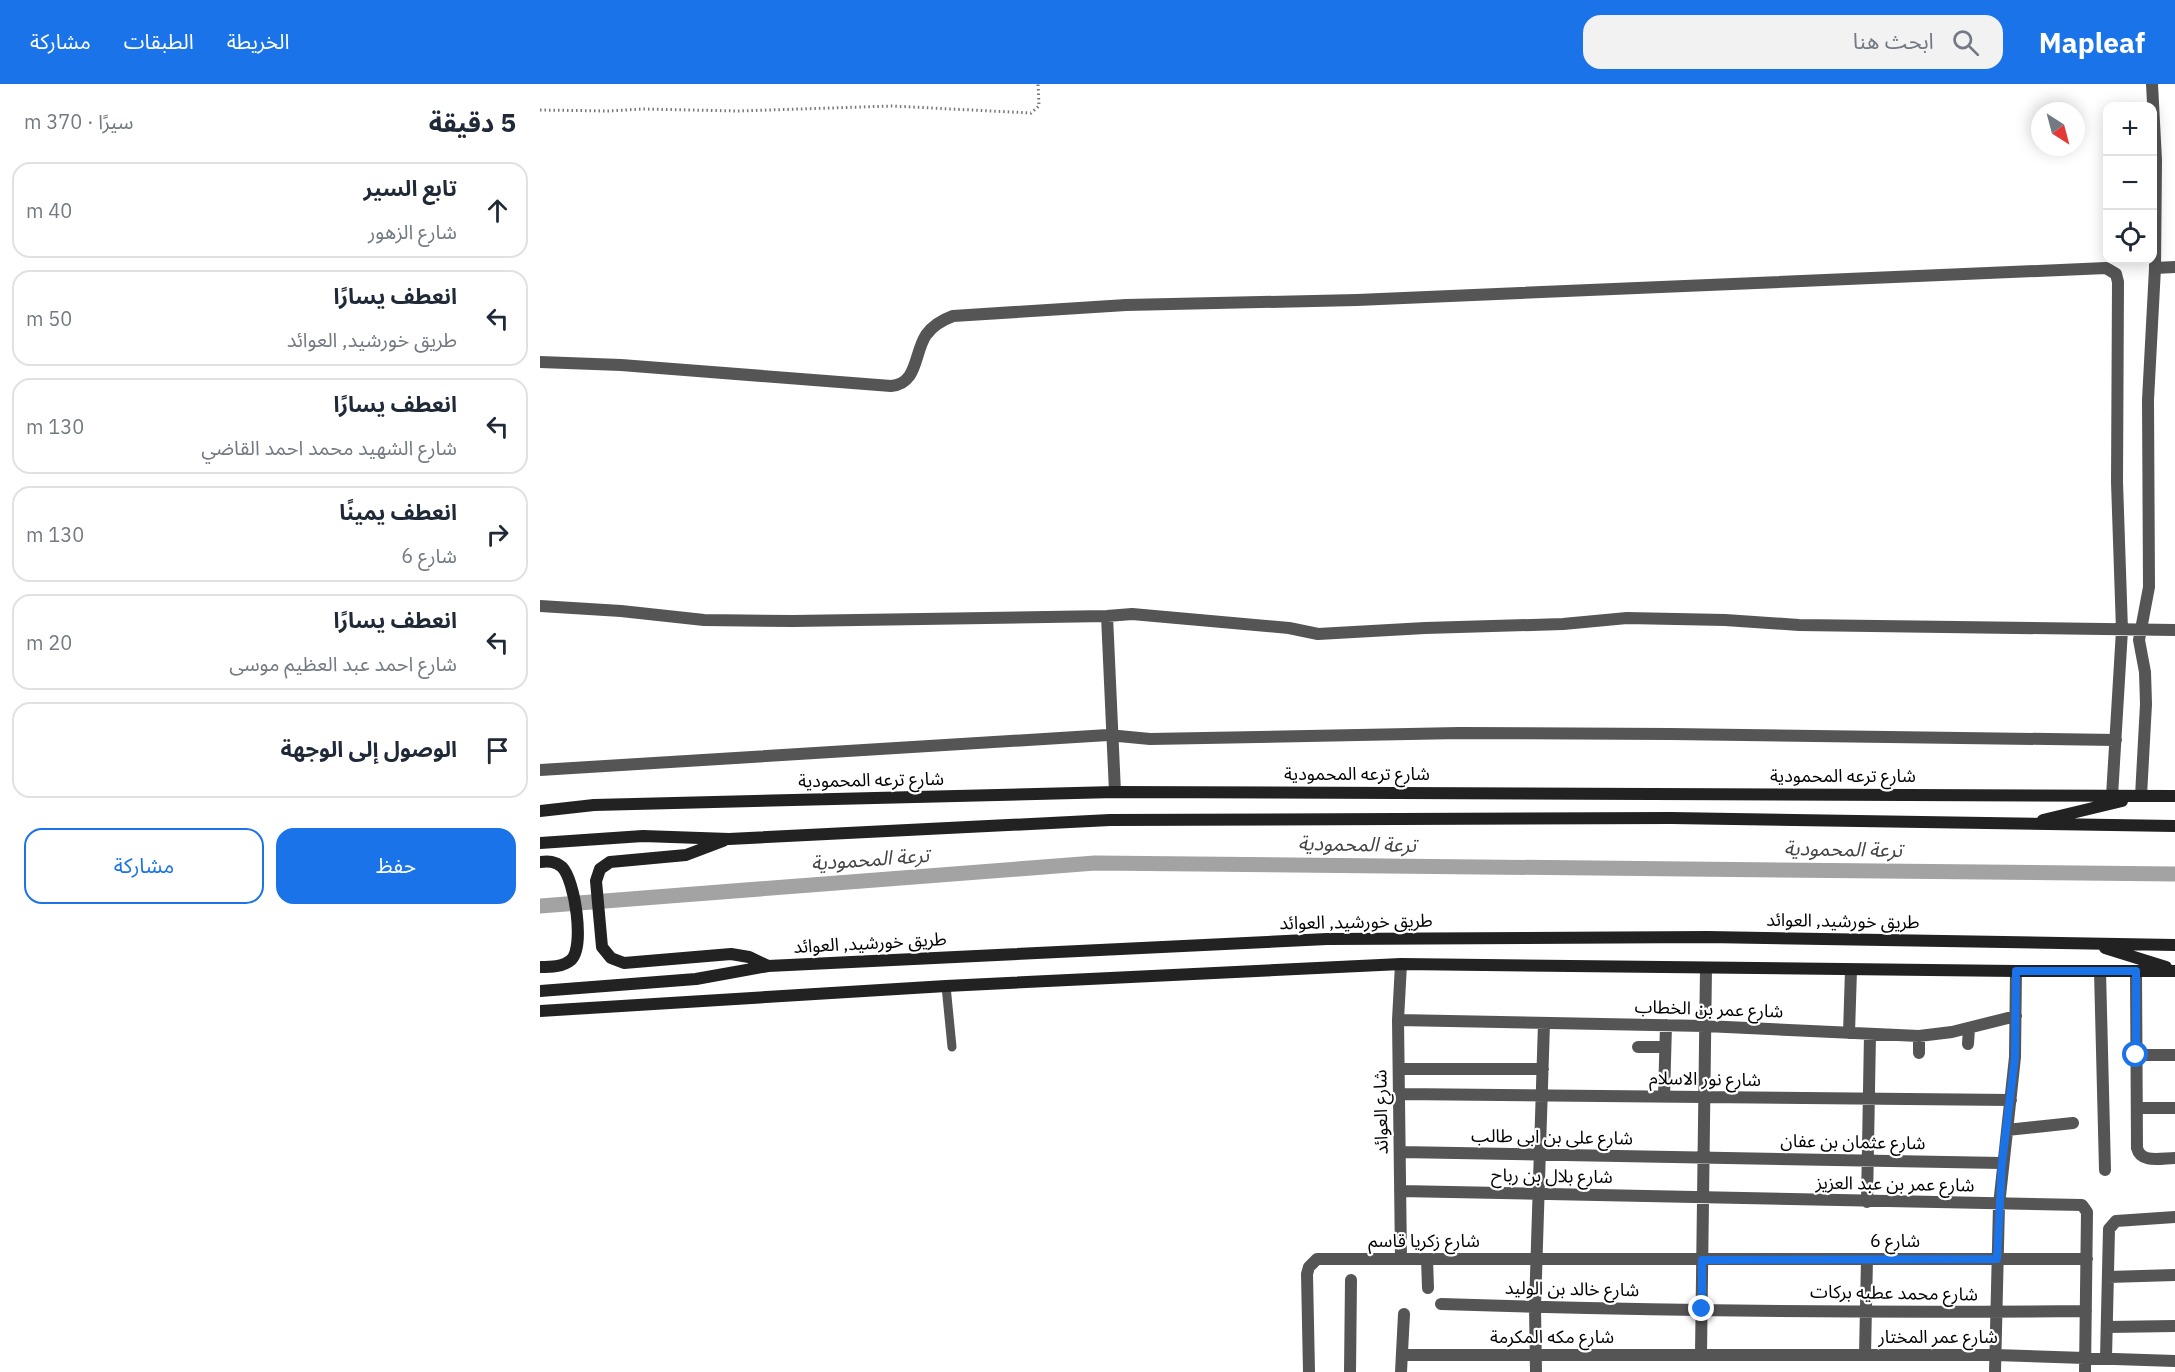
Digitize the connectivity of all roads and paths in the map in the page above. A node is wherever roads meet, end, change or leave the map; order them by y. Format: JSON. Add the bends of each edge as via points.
{"nodes":[{"id":1,"x":1038,"y":84,"type":"edge"},
{"id":2,"x":2152,"y":84,"type":"edge"},
{"id":3,"x":540,"y":110,"type":"edge"},
{"id":4,"x":2175,"y":267,"type":"edge"},
{"id":5,"x":2155,"y":268,"type":"junction"},
{"id":6,"x":540,"y":362,"type":"edge"},
{"id":7,"x":540,"y":606,"type":"edge"},
{"id":8,"x":1107,"y":616,"type":"junction"},
{"id":9,"x":2121,"y":630,"type":"junction"},
{"id":10,"x":2142,"y":630,"type":"junction"},
{"id":11,"x":2175,"y":630,"type":"edge"},
{"id":12,"x":1113,"y":736,"type":"junction"},
{"id":13,"x":2116,"y":740,"type":"junction"},
{"id":14,"x":540,"y":770,"type":"edge"},
{"id":15,"x":1114,"y":792,"type":"junction"},
{"id":16,"x":2112,"y":796,"type":"junction"},
{"id":17,"x":2141,"y":796,"type":"junction"},
{"id":18,"x":2175,"y":796,"type":"edge"},
{"id":19,"x":540,"y":811,"type":"edge"},
{"id":20,"x":2026,"y":824,"type":"junction"},
{"id":21,"x":2175,"y":826,"type":"edge"},
{"id":22,"x":729,"y":838,"type":"junction"},
{"id":23,"x":540,"y":843,"type":"edge"},
{"id":24,"x":540,"y":862,"type":"edge"},
{"id":25,"x":2092,"y":944,"type":"junction"},
{"id":26,"x":2175,"y":945,"type":"edge"},
{"id":27,"x":1401,"y":964,"type":"junction"},
{"id":28,"x":768,"y":966,"type":"junction"},
{"id":29,"x":540,"y":968,"type":"edge"},
{"id":30,"x":1706,"y":968,"type":"junction"},
{"id":31,"x":1851,"y":969,"type":"junction"},
{"id":32,"x":2175,"y":970,"type":"edge"},
{"id":33,"x":2016,"y":971,"type":"junction"},
{"id":34,"x":2100,"y":971,"type":"junction"},
{"id":35,"x":2136,"y":971,"type":"junction"},
{"id":36,"x":946,"y":986,"type":"junction"},
{"id":37,"x":540,"y":991,"type":"edge"},
{"id":38,"x":540,"y":1011,"type":"edge"},
{"id":39,"x":2016,"y":1016,"type":"junction"},
{"id":40,"x":1398,"y":1020,"type":"junction"},
{"id":41,"x":1544,"y":1023,"type":"junction"},
{"id":42,"x":1666,"y":1025,"type":"junction"},
{"id":43,"x":1706,"y":1026,"type":"junction"},
{"id":44,"x":1969,"y":1028,"type":"junction"},
{"id":45,"x":1849,"y":1033,"type":"junction"},
{"id":46,"x":1870,"y":1034,"type":"junction"},
{"id":47,"x":1919,"y":1036,"type":"junction"},
{"id":48,"x":1968,"y":1044,"type":"dead end"},
{"id":49,"x":952,"y":1047,"type":"dead end"},
{"id":50,"x":1638,"y":1047,"type":"dead end"},
{"id":51,"x":1665,"y":1047,"type":"junction"},
{"id":52,"x":1919,"y":1053,"type":"dead end"},
{"id":53,"x":2136,"y":1055,"type":"junction"},
{"id":54,"x":2175,"y":1055,"type":"edge"},
{"id":55,"x":1399,"y":1069,"type":"junction"},
{"id":56,"x":1543,"y":1069,"type":"junction"},
{"id":57,"x":1399,"y":1094,"type":"junction"},
{"id":58,"x":1542,"y":1096,"type":"junction"},
{"id":59,"x":1664,"y":1097,"type":"junction"},
{"id":60,"x":1704,"y":1097,"type":"junction"},
{"id":61,"x":1868,"y":1099,"type":"junction"},
{"id":62,"x":2011,"y":1100,"type":"junction"},
{"id":63,"x":2137,"y":1108,"type":"junction"},
{"id":64,"x":2175,"y":1108,"type":"edge"},
{"id":65,"x":2073,"y":1123,"type":"dead end"},
{"id":66,"x":2007,"y":1130,"type":"junction"},
{"id":67,"x":1400,"y":1152,"type":"junction"},
{"id":68,"x":1540,"y":1155,"type":"junction"},
{"id":69,"x":1704,"y":1158,"type":"junction"},
{"id":70,"x":2175,"y":1158,"type":"edge"},
{"id":71,"x":1867,"y":1161,"type":"junction"},
{"id":72,"x":2002,"y":1163,"type":"junction"},
{"id":73,"x":2105,"y":1170,"type":"dead end"},
{"id":74,"x":1400,"y":1191,"type":"junction"},
{"id":75,"x":1539,"y":1194,"type":"junction"},
{"id":76,"x":1703,"y":1198,"type":"junction"},
{"id":77,"x":1867,"y":1202,"type":"junction"},
{"id":78,"x":1999,"y":1205,"type":"junction"},
{"id":79,"x":2175,"y":1217,"type":"edge"},
{"id":80,"x":1401,"y":1259,"type":"junction"},
{"id":81,"x":1427,"y":1259,"type":"junction"},
{"id":82,"x":1866,"y":1259,"type":"junction"},
{"id":83,"x":1997,"y":1259,"type":"junction"},
{"id":84,"x":2087,"y":1259,"type":"junction"},
{"id":85,"x":1537,"y":1260,"type":"junction"},
{"id":86,"x":1702,"y":1260,"type":"junction"},
{"id":87,"x":2175,"y":1275,"type":"edge"},
{"id":88,"x":2108,"y":1277,"type":"junction"},
{"id":89,"x":1351,"y":1280,"type":"dead end"},
{"id":90,"x":1428,"y":1287,"type":"dead end"},
{"id":91,"x":1441,"y":1304,"type":"dead end"},
{"id":92,"x":1535,"y":1307,"type":"junction"},
{"id":93,"x":1702,"y":1309,"type":"junction"},
{"id":94,"x":1866,"y":1310,"type":"junction"},
{"id":95,"x":2086,"y":1311,"type":"junction"},
{"id":96,"x":1997,"y":1312,"type":"junction"},
{"id":97,"x":1404,"y":1314,"type":"dead end"},
{"id":98,"x":2175,"y":1326,"type":"edge"},
{"id":99,"x":2107,"y":1327,"type":"junction"},
{"id":100,"x":1402,"y":1355,"type":"junction"},
{"id":101,"x":1536,"y":1355,"type":"junction"},
{"id":102,"x":1701,"y":1355,"type":"junction"},
{"id":103,"x":1865,"y":1355,"type":"junction"},
{"id":104,"x":1995,"y":1355,"type":"junction"},
{"id":105,"x":2086,"y":1357,"type":"junction"},
{"id":106,"x":2106,"y":1358,"type":"junction"},
{"id":107,"x":2175,"y":1361,"type":"edge"},
{"id":108,"x":1309,"y":1372,"type":"edge"},
{"id":109,"x":1350,"y":1372,"type":"edge"},
{"id":110,"x":1401,"y":1372,"type":"edge"},
{"id":111,"x":1536,"y":1372,"type":"edge"},
{"id":112,"x":1995,"y":1372,"type":"edge"},
{"id":113,"x":2085,"y":1372,"type":"edge"}],
"edges":[{"from":1,"to":3,"type":"path","via":[[1039,106],[1031,113],[892,106],[738,111]]},
{"from":2,"to":5,"type":"street"},
{"from":4,"to":5,"type":"street"},
{"from":5,"to":10,"type":"street","via":[[2148,400],[2149,587]]},
{"from":6,"to":9,"type":"street","via":[[897,386],[908,380],[925,336],[953,316],[1126,305],[1357,300],[2106,268],[2116,274],[2118,282]]},
{"from":7,"to":8,"type":"street","via":[[704,620]]},
{"from":8,"to":9,"type":"street","via":[[1143,615],[1318,634],[1627,618],[1799,626]]},
{"from":8,"to":12,"type":"street"},
{"from":9,"to":10,"type":"street"},
{"from":9,"to":13,"type":"street"},
{"from":10,"to":11,"type":"street"},
{"from":10,"to":17,"type":"street","via":[[2139,640],[2146,704]]},
{"from":12,"to":13,"type":"street","via":[[1150,739],[1518,733]]},
{"from":12,"to":14,"type":"street"},
{"from":12,"to":15,"type":"street"},
{"from":13,"to":16,"type":"street"},
{"from":15,"to":16,"type":"main road","name":"شارع ترعه المحمودية"},
{"from":15,"to":19,"type":"main road","name":"شارع ترعه المحمودية","via":[[594,805]]},
{"from":16,"to":17,"type":"main road","name":"شارع ترعه المحمودية"},
{"from":17,"to":18,"type":"main road","name":"شارع ترعه المحمودية"},
{"from":17,"to":20,"type":"main road"},
{"from":20,"to":21,"type":"main road"},
{"from":20,"to":22,"type":"main road","via":[[1671,818],[1110,820]]},
{"from":22,"to":23,"type":"main road","via":[[643,836]]},
{"from":22,"to":28,"type":"main road","via":[[686,855],[610,862],[600,869],[596,881],[602,947],[611,958],[624,963],[731,954]]},
{"from":24,"to":29,"type":"main road","via":[[550,861],[566,873],[573,889],[578,944],[575,955],[565,964]]},
{"from":25,"to":26,"type":"main road","name":"طريق خورشيد, العوائد"},
{"from":25,"to":28,"type":"main road","name":"طريق خورشيد, العوائد","via":[[1696,937],[1327,939]]},
{"from":25,"to":32,"type":"main road"},
{"from":27,"to":30,"type":"main road"},
{"from":27,"to":36,"type":"main road"},
{"from":27,"to":40,"type":"street","name":"شارع العوائد"},
{"from":28,"to":37,"type":"main road","name":"طريق خورشيد, العوائد","via":[[696,979]]},
{"from":30,"to":31,"type":"main road"},
{"from":30,"to":43,"type":"street"},
{"from":31,"to":33,"type":"main road"},
{"from":31,"to":45,"type":"street"},
{"from":32,"to":35,"type":"main road"},
{"from":33,"to":34,"type":"main road"},
{"from":33,"to":39,"type":"street"},
{"from":34,"to":35,"type":"main road"},
{"from":34,"to":73,"type":"street"},
{"from":35,"to":53,"type":"street"},
{"from":36,"to":38,"type":"main road"},
{"from":36,"to":49,"type":"lane"},
{"from":39,"to":44,"type":"street","name":"شارع عمر بن الخطاب"},
{"from":39,"to":62,"type":"street"},
{"from":40,"to":41,"type":"street","name":"شارع عمر بن الخطاب"},
{"from":40,"to":55,"type":"street","name":"شارع العوائد"},
{"from":41,"to":42,"type":"street","name":"شارع عمر بن الخطاب"},
{"from":41,"to":56,"type":"street"},
{"from":42,"to":43,"type":"street","name":"شارع عمر بن الخطاب"},
{"from":42,"to":51,"type":"street"},
{"from":43,"to":45,"type":"street","name":"شارع عمر بن الخطاب"},
{"from":43,"to":60,"type":"street"},
{"from":44,"to":47,"type":"street","name":"شارع عمر بن الخطاب"},
{"from":44,"to":48,"type":"street"},
{"from":45,"to":46,"type":"street","name":"شارع عمر بن الخطاب"},
{"from":46,"to":47,"type":"street","name":"شارع عمر بن الخطاب"},
{"from":46,"to":61,"type":"street"},
{"from":47,"to":52,"type":"street"},
{"from":50,"to":51,"type":"street"},
{"from":51,"to":59,"type":"street"},
{"from":53,"to":54,"type":"street"},
{"from":53,"to":63,"type":"street"},
{"from":55,"to":56,"type":"street"},
{"from":55,"to":57,"type":"street","name":"شارع العوائد"},
{"from":56,"to":58,"type":"street"},
{"from":57,"to":58,"type":"street","name":"شارع نور الاسلام"},
{"from":57,"to":67,"type":"street","name":"شارع العوائد"},
{"from":58,"to":59,"type":"street","name":"شارع نور الاسلام"},
{"from":58,"to":68,"type":"street"},
{"from":59,"to":60,"type":"street","name":"شارع نور الاسلام"},
{"from":60,"to":61,"type":"street","name":"شارع نور الاسلام"},
{"from":60,"to":69,"type":"street"},
{"from":61,"to":62,"type":"street","name":"شارع نور الاسلام"},
{"from":61,"to":71,"type":"street"},
{"from":62,"to":66,"type":"street"},
{"from":63,"to":64,"type":"street"},
{"from":63,"to":70,"type":"street","via":[[2139,1154],[2144,1158]]},
{"from":65,"to":66,"type":"street"},
{"from":66,"to":72,"type":"street"},
{"from":67,"to":68,"type":"street","name":"شارع على بن ابى طالب"},
{"from":67,"to":74,"type":"street","name":"شارع العوائد"},
{"from":68,"to":69,"type":"street","name":"شارع على بن ابى طالب"},
{"from":68,"to":75,"type":"street"},
{"from":69,"to":71,"type":"street","name":"شارع عثمان بن عفان"},
{"from":69,"to":76,"type":"street"},
{"from":71,"to":72,"type":"street","name":"شارع عثمان بن عفان"},
{"from":71,"to":77,"type":"street"},
{"from":72,"to":78,"type":"street"},
{"from":74,"to":75,"type":"street","name":"شارع بلال بن رباح"},
{"from":74,"to":80,"type":"street","name":"شارع العوائد"},
{"from":75,"to":76,"type":"street","name":"شارع بلال بن رباح"},
{"from":75,"to":85,"type":"street"},
{"from":76,"to":77,"type":"street","name":"شارع عمر بن عبد العزيز"},
{"from":76,"to":86,"type":"street"},
{"from":77,"to":78,"type":"street","name":"شارع عمر بن عبد العزيز"},
{"from":78,"to":83,"type":"street"},
{"from":78,"to":84,"type":"street","name":"شارع عمر بن عبد العزيز","via":[[2082,1205],[2086,1208]]},
{"from":79,"to":88,"type":"street","via":[[2116,1221],[2111,1225]]},
{"from":80,"to":81,"type":"street","name":"شارع زكريا قاسم"},
{"from":80,"to":108,"type":"street","name":"شارع زكريا قاسم","via":[[1317,1259],[1312,1263],[1307,1274]]},
{"from":81,"to":85,"type":"street","name":"شارع زكريا قاسم"},
{"from":81,"to":90,"type":"street"},
{"from":82,"to":83,"type":"street","name":"شارع 6"},
{"from":82,"to":86,"type":"street","name":"شارع 6"},
{"from":82,"to":94,"type":"street"},
{"from":83,"to":84,"type":"street","name":"شارع 6"},
{"from":83,"to":96,"type":"street"},
{"from":84,"to":95,"type":"street"},
{"from":85,"to":86,"type":"street","name":"شارع زكريا قاسم"},
{"from":85,"to":92,"type":"street"},
{"from":86,"to":93,"type":"street"},
{"from":87,"to":88,"type":"street"},
{"from":88,"to":99,"type":"street"},
{"from":89,"to":109,"type":"street"},
{"from":91,"to":92,"type":"street","name":"شارع خالد بن الوليد"},
{"from":92,"to":93,"type":"street","name":"شارع خالد بن الوليد"},
{"from":92,"to":101,"type":"street"},
{"from":93,"to":94,"type":"street","name":"شارع محمد عطيه بركات"},
{"from":93,"to":102,"type":"street"},
{"from":94,"to":96,"type":"street","name":"شارع محمد عطيه بركات"},
{"from":94,"to":103,"type":"street"},
{"from":95,"to":96,"type":"street","name":"شارع محمد عطيه بركات"},
{"from":95,"to":105,"type":"street"},
{"from":96,"to":104,"type":"street"},
{"from":97,"to":100,"type":"street"},
{"from":98,"to":99,"type":"street"},
{"from":99,"to":106,"type":"street"},
{"from":100,"to":101,"type":"street","name":"شارع مكه المكرمة"},
{"from":100,"to":110,"type":"street"},
{"from":101,"to":102,"type":"street","name":"شارع مكه المكرمة"},
{"from":101,"to":111,"type":"street"},
{"from":102,"to":103,"type":"street","name":"شارع عمر المختار"},
{"from":103,"to":104,"type":"street","name":"شارع عمر المختار"},
{"from":104,"to":105,"type":"street","name":"شارع عمر المختار"},
{"from":104,"to":112,"type":"street"},
{"from":105,"to":106,"type":"street","name":"شارع عمر المختار"},
{"from":105,"to":113,"type":"street"},
{"from":106,"to":107,"type":"street","name":"شارع عمر المختار"}]}
